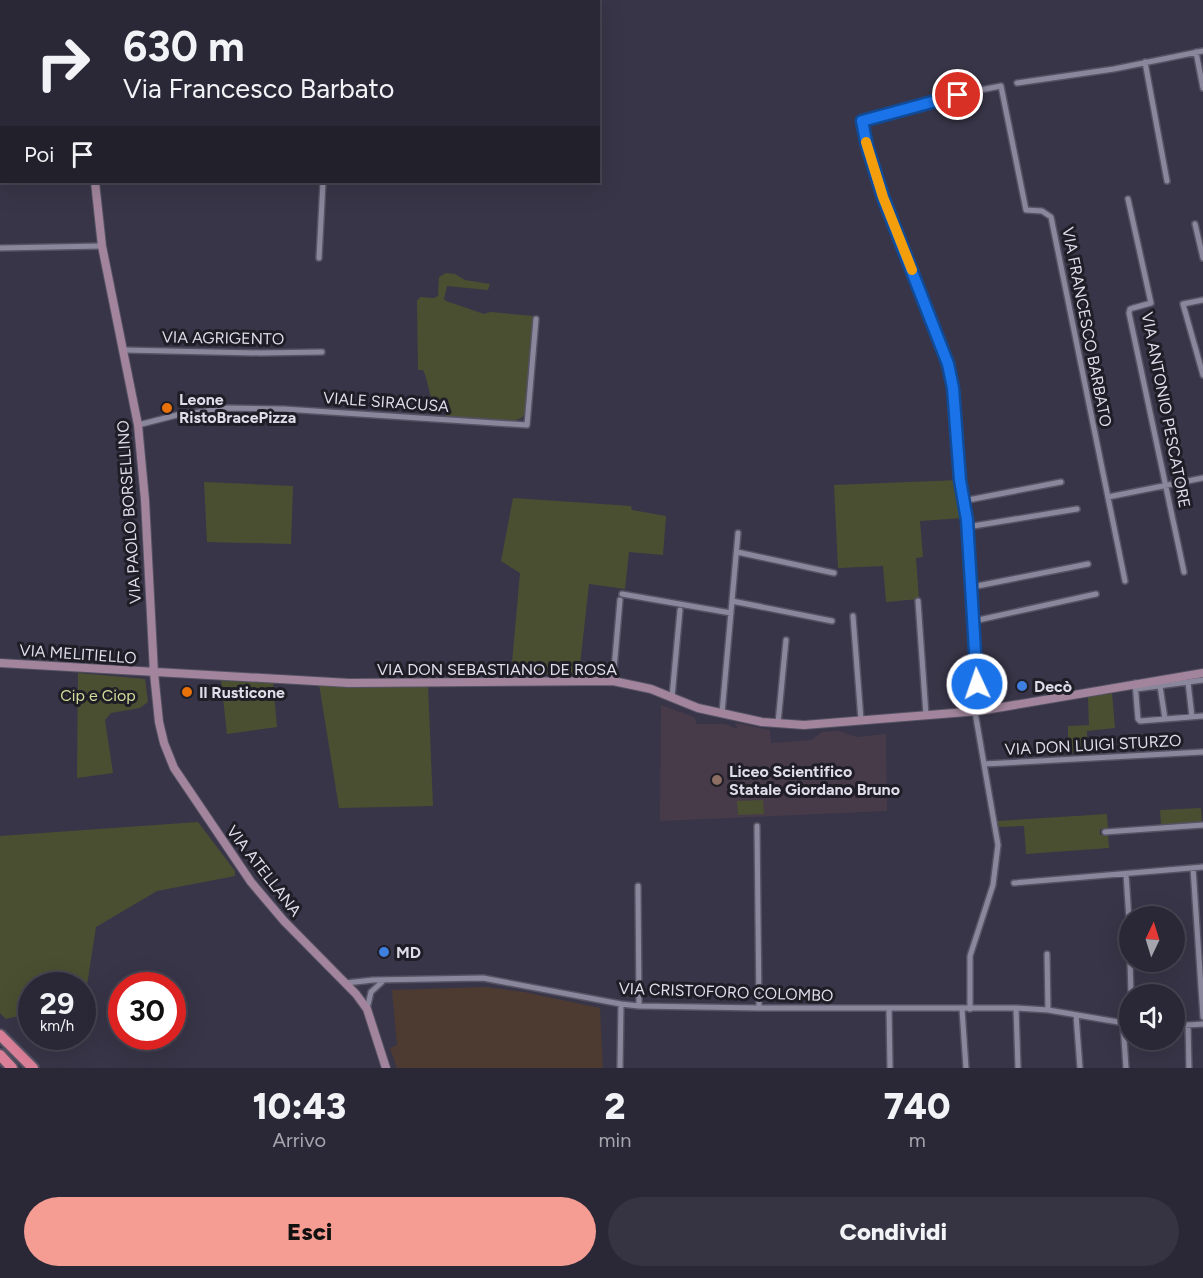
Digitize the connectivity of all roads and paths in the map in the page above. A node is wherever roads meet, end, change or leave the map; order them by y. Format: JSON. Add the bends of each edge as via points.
{"nodes":[{"id":1,"x":1200,"y":51,"type":"edge"},
{"id":2,"x":1145,"y":62,"type":"junction"},
{"id":3,"x":1017,"y":83,"type":"dead end"},
{"id":4,"x":1203,"y":88,"type":"edge"},
{"id":5,"x":1167,"y":181,"type":"dead end"},
{"id":6,"x":95,"y":183,"type":"edge"},
{"id":7,"x":323,"y":183,"type":"edge"},
{"id":8,"x":1128,"y":199,"type":"dead end"},
{"id":9,"x":1195,"y":224,"type":"dead end"},
{"id":10,"x":102,"y":246,"type":"junction"},
{"id":11,"x":0,"y":248,"type":"edge"},
{"id":12,"x":319,"y":258,"type":"dead end"},
{"id":13,"x":1203,"y":258,"type":"edge"},
{"id":14,"x":1203,"y":300,"type":"edge"},
{"id":15,"x":536,"y":319,"type":"dead end"},
{"id":16,"x":124,"y":350,"type":"junction"},
{"id":17,"x":322,"y":352,"type":"dead end"},
{"id":18,"x":1203,"y":375,"type":"edge"},
{"id":19,"x":138,"y":425,"type":"junction"},
{"id":20,"x":1203,"y":478,"type":"edge"},
{"id":21,"x":1061,"y":482,"type":"dead end"},
{"id":22,"x":1167,"y":485,"type":"junction"},
{"id":23,"x":1108,"y":497,"type":"junction"},
{"id":24,"x":963,"y":501,"type":"junction"},
{"id":25,"x":1077,"y":509,"type":"dead end"},
{"id":26,"x":967,"y":527,"type":"junction"},
{"id":27,"x":738,"y":533,"type":"dead end"},
{"id":28,"x":737,"y":552,"type":"junction"},
{"id":29,"x":1088,"y":564,"type":"dead end"},
{"id":30,"x":1184,"y":572,"type":"dead end"},
{"id":31,"x":834,"y":573,"type":"dead end"},
{"id":32,"x":1125,"y":581,"type":"dead end"},
{"id":33,"x":972,"y":587,"type":"junction"},
{"id":34,"x":1096,"y":594,"type":"dead end"},
{"id":35,"x":732,"y":601,"type":"junction"},
{"id":36,"x":918,"y":601,"type":"dead end"},
{"id":37,"x":680,"y":610,"type":"dead end"},
{"id":38,"x":731,"y":613,"type":"junction"},
{"id":39,"x":853,"y":616,"type":"dead end"},
{"id":40,"x":832,"y":621,"type":"dead end"},
{"id":41,"x":974,"y":621,"type":"junction"},
{"id":42,"x":786,"y":640,"type":"dead end"},
{"id":43,"x":0,"y":663,"type":"edge"},
{"id":44,"x":154,"y":673,"type":"junction"},
{"id":45,"x":1203,"y":673,"type":"edge"},
{"id":46,"x":1203,"y":680,"type":"edge"},
{"id":47,"x":613,"y":681,"type":"junction"},
{"id":48,"x":1188,"y":682,"type":"junction"},
{"id":49,"x":1135,"y":686,"type":"junction"},
{"id":50,"x":1160,"y":686,"type":"junction"},
{"id":51,"x":672,"y":698,"type":"junction"},
{"id":52,"x":977,"y":711,"type":"junction"},
{"id":53,"x":722,"y":713,"type":"junction"},
{"id":54,"x":926,"y":715,"type":"junction"},
{"id":55,"x":1203,"y":716,"type":"edge"},
{"id":56,"x":1192,"y":717,"type":"junction"},
{"id":57,"x":1165,"y":719,"type":"junction"},
{"id":58,"x":861,"y":720,"type":"junction"},
{"id":59,"x":778,"y":723,"type":"junction"},
{"id":60,"x":1203,"y":752,"type":"edge"},
{"id":61,"x":984,"y":764,"type":"junction"},
{"id":62,"x":1203,"y":825,"type":"edge"},
{"id":63,"x":757,"y":826,"type":"dead end"},
{"id":64,"x":1105,"y":832,"type":"dead end"},
{"id":65,"x":1203,"y":867,"type":"edge"},
{"id":66,"x":1192,"y":868,"type":"junction"},
{"id":67,"x":1126,"y":874,"type":"junction"},
{"id":68,"x":1014,"y":883,"type":"dead end"},
{"id":69,"x":638,"y":886,"type":"dead end"},
{"id":70,"x":1128,"y":906,"type":"edge"},
{"id":71,"x":1047,"y":954,"type":"dead end"},
{"id":72,"x":383,"y":981,"type":"junction"},
{"id":73,"x":346,"y":983,"type":"junction"},
{"id":74,"x":621,"y":1004,"type":"junction"},
{"id":75,"x":639,"y":1006,"type":"junction"},
{"id":76,"x":759,"y":1008,"type":"junction"},
{"id":77,"x":1016,"y":1008,"type":"junction"},
{"id":78,"x":367,"y":1009,"type":"junction"},
{"id":79,"x":888,"y":1009,"type":"junction"},
{"id":80,"x":962,"y":1009,"type":"junction"},
{"id":81,"x":970,"y":1009,"type":"junction"},
{"id":82,"x":1048,"y":1010,"type":"junction"},
{"id":83,"x":1076,"y":1015,"type":"junction"},
{"id":84,"x":1203,"y":1017,"type":"edge"},
{"id":85,"x":1119,"y":1023,"type":"edge"},
{"id":86,"x":1203,"y":1024,"type":"edge"},
{"id":87,"x":1185,"y":1025,"type":"edge"},
{"id":88,"x":1188,"y":1025,"type":"junction"},
{"id":89,"x":0,"y":1035,"type":"edge"},
{"id":90,"x":1126,"y":1050,"type":"edge"},
{"id":91,"x":0,"y":1055,"type":"edge"},
{"id":92,"x":12,"y":1068,"type":"edge"},
{"id":93,"x":33,"y":1068,"type":"edge"},
{"id":94,"x":387,"y":1068,"type":"edge"},
{"id":95,"x":620,"y":1068,"type":"edge"},
{"id":96,"x":890,"y":1068,"type":"edge"},
{"id":97,"x":966,"y":1068,"type":"edge"},
{"id":98,"x":1018,"y":1068,"type":"edge"},
{"id":99,"x":1080,"y":1068,"type":"edge"},
{"id":100,"x":1126,"y":1068,"type":"edge"},
{"id":101,"x":1189,"y":1068,"type":"edge"}],
"edges":[{"from":1,"to":2,"type":"street"},
{"from":1,"to":4,"type":"street"},
{"from":2,"to":3,"type":"street"},
{"from":2,"to":5,"type":"street"},
{"from":6,"to":10,"type":"street","name":"VIA PAOLO BORSELLINO"},
{"from":7,"to":12,"type":"street"},
{"from":8,"to":22,"type":"street","name":"VIA ANTONIO PESCATORE","via":[[1151,303],[1130,309],[1130,313]]},
{"from":9,"to":13,"type":"street"},
{"from":10,"to":11,"type":"street"},
{"from":10,"to":16,"type":"street","name":"VIA PAOLO BORSELLINO"},
{"from":14,"to":18,"type":"street","via":[[1183,304]]},
{"from":15,"to":19,"type":"street","name":"VIALE SIRACUSA","via":[[527,425],[228,408]]},
{"from":16,"to":17,"type":"street","name":"VIA AGRIGENTO"},
{"from":16,"to":19,"type":"street","name":"VIA PAOLO BORSELLINO"},
{"from":19,"to":44,"type":"street","name":"VIA PAOLO BORSELLINO"},
{"from":20,"to":22,"type":"street"},
{"from":21,"to":24,"type":"street"},
{"from":22,"to":23,"type":"street"},
{"from":22,"to":30,"type":"street","name":"VIA ANTONIO PESCATORE"},
{"from":23,"to":24,"type":"street","name":"VIA FRANCESCO BARBATO","via":[[1051,217],[1042,211],[1026,210],[1001,86],[862,121],[883,197],[948,364]]},
{"from":23,"to":32,"type":"street","name":"VIA FRANCESCO BARBATO"},
{"from":24,"to":26,"type":"street"},
{"from":25,"to":26,"type":"street"},
{"from":26,"to":33,"type":"street"},
{"from":27,"to":28,"type":"street"},
{"from":28,"to":31,"type":"street"},
{"from":28,"to":35,"type":"street"},
{"from":29,"to":33,"type":"street"},
{"from":33,"to":41,"type":"street"},
{"from":34,"to":41,"type":"street"},
{"from":35,"to":38,"type":"street"},
{"from":35,"to":40,"type":"street"},
{"from":36,"to":54,"type":"street"},
{"from":37,"to":51,"type":"street"},
{"from":38,"to":47,"type":"street","via":[[621,597]]},
{"from":38,"to":53,"type":"street"},
{"from":39,"to":58,"type":"street"},
{"from":41,"to":52,"type":"street"},
{"from":42,"to":59,"type":"street"},
{"from":43,"to":44,"type":"street","name":"VIA MELITIELLO"},
{"from":44,"to":47,"type":"street","name":"VIA DON SEBASTIANO DE ROSA","via":[[349,683]]},
{"from":44,"to":73,"type":"street","name":"VIA ATELLANA","via":[[159,722],[174,768],[257,889]]},
{"from":45,"to":49,"type":"street","name":"VIA DON SEBASTIANO DE ROSA"},
{"from":46,"to":48,"type":"street"},
{"from":47,"to":51,"type":"street","name":"VIA DON SEBASTIANO DE ROSA"},
{"from":48,"to":50,"type":"street"},
{"from":48,"to":56,"type":"street"},
{"from":49,"to":50,"type":"street"},
{"from":49,"to":52,"type":"street","name":"VIA DON SEBASTIANO DE ROSA"},
{"from":49,"to":57,"type":"street","via":[[1138,719]]},
{"from":50,"to":57,"type":"street"},
{"from":51,"to":53,"type":"street","name":"VIA DON SEBASTIANO DE ROSA"},
{"from":52,"to":54,"type":"street","name":"VIA DON SEBASTIANO DE ROSA"},
{"from":52,"to":61,"type":"street"},
{"from":53,"to":59,"type":"street","name":"VIA DON SEBASTIANO DE ROSA"},
{"from":54,"to":58,"type":"street","name":"VIA DON SEBASTIANO DE ROSA"},
{"from":55,"to":56,"type":"street"},
{"from":56,"to":57,"type":"street"},
{"from":58,"to":59,"type":"street","name":"VIA DON SEBASTIANO DE ROSA"},
{"from":60,"to":61,"type":"street","name":"VIA DON LUIGI STURZO"},
{"from":61,"to":81,"type":"street","via":[[998,846],[993,885],[970,956]]},
{"from":62,"to":64,"type":"street"},
{"from":63,"to":76,"type":"street"},
{"from":65,"to":66,"type":"street"},
{"from":66,"to":67,"type":"street"},
{"from":66,"to":84,"type":"street"},
{"from":67,"to":68,"type":"street"},
{"from":67,"to":70,"type":"street"},
{"from":69,"to":75,"type":"street"},
{"from":71,"to":82,"type":"street"},
{"from":72,"to":73,"type":"street","name":"VIA CRISTOFORO COLOMBO"},
{"from":72,"to":74,"type":"street","name":"VIA CRISTOFORO COLOMBO","via":[[483,978]]},
{"from":72,"to":78,"type":"street","via":[[371,992]]},
{"from":73,"to":78,"type":"street","name":"VIA ATELLANA"},
{"from":74,"to":75,"type":"street","name":"VIA CRISTOFORO COLOMBO"},
{"from":74,"to":95,"type":"street"},
{"from":75,"to":76,"type":"street","name":"VIA CRISTOFORO COLOMBO"},
{"from":76,"to":79,"type":"street","name":"VIA CRISTOFORO COLOMBO"},
{"from":77,"to":81,"type":"street","name":"VIA CRISTOFORO COLOMBO"},
{"from":77,"to":82,"type":"street","name":"VIA CRISTOFORO COLOMBO"},
{"from":77,"to":98,"type":"street"},
{"from":78,"to":94,"type":"street","name":"VIA ATELLANA"},
{"from":79,"to":80,"type":"street","name":"VIA CRISTOFORO COLOMBO"},
{"from":79,"to":96,"type":"street"},
{"from":80,"to":81,"type":"street","name":"VIA CRISTOFORO COLOMBO"},
{"from":80,"to":97,"type":"street"},
{"from":82,"to":83,"type":"street","name":"VIA CRISTOFORO COLOMBO"},
{"from":83,"to":85,"type":"street","name":"VIA CRISTOFORO COLOMBO"},
{"from":83,"to":99,"type":"street"},
{"from":86,"to":88,"type":"street"},
{"from":87,"to":88,"type":"street"},
{"from":88,"to":101,"type":"street"},
{"from":89,"to":93,"type":"highway"},
{"from":90,"to":100,"type":"street"},
{"from":91,"to":92,"type":"highway"}]}
